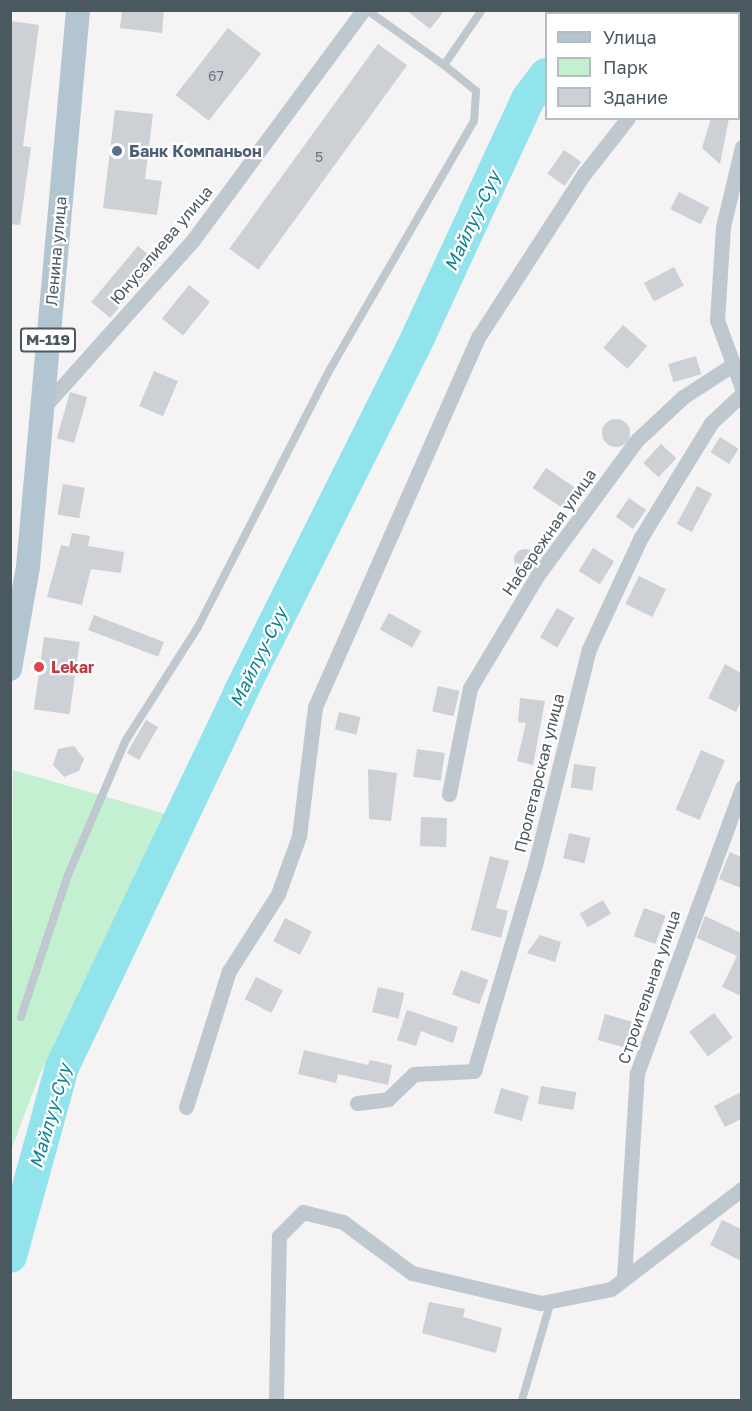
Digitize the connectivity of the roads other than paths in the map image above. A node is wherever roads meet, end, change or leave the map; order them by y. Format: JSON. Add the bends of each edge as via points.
{"nodes":[{"id":1,"x":78,"y":10,"type":"edge"},
{"id":2,"x":365,"y":10,"type":"edge"},
{"id":3,"x":482,"y":10,"type":"edge"},
{"id":4,"x":444,"y":64,"type":"junction"},
{"id":5,"x":626,"y":120,"type":"edge"},
{"id":6,"x":741,"y":147,"type":"edge"},
{"id":7,"x":730,"y":366,"type":"junction"},
{"id":8,"x":741,"y":388,"type":"edge"},
{"id":9,"x":741,"y":393,"type":"edge"},
{"id":10,"x":42,"y":409,"type":"junction"},
{"id":11,"x":10,"y":669,"type":"edge"},
{"id":12,"x":741,"y":787,"type":"edge"},
{"id":13,"x":449,"y":794,"type":"dead end"},
{"id":14,"x":21,"y":1017,"type":"dead end"},
{"id":15,"x":357,"y":1103,"type":"dead end"},
{"id":16,"x":186,"y":1107,"type":"dead end"},
{"id":17,"x":741,"y":1189,"type":"edge"},
{"id":18,"x":624,"y":1278,"type":"junction"},
{"id":19,"x":551,"y":1301,"type":"junction"},
{"id":20,"x":276,"y":1401,"type":"edge"},
{"id":21,"x":522,"y":1401,"type":"edge"}],
"edges":[{"from":1,"to":10,"type":"main road","name":"Ленина улица","number":"М-119"},
{"from":2,"to":4,"type":"lane"},
{"from":2,"to":10,"type":"street","name":"Юнусалиева улица","via":[[193,240]]},
{"from":3,"to":4,"type":"lane"},
{"from":4,"to":14,"type":"lane","via":[[476,92],[474,121],[334,361],[198,627],[126,740],[68,875]]},
{"from":5,"to":16,"type":"street","via":[[584,174],[479,336],[315,707],[299,836],[278,894],[229,971]]},
{"from":6,"to":7,"type":"street","via":[[723,227],[717,320]]},
{"from":7,"to":8,"type":"street"},
{"from":7,"to":13,"type":"street","name":"Набережная улица","via":[[683,397],[638,440],[537,576],[470,688]]},
{"from":9,"to":15,"type":"street","name":"Пролетарская улица","via":[[711,423],[640,539],[589,649],[535,865],[474,1071],[414,1074],[387,1099]]},
{"from":10,"to":11,"type":"main road","name":"Ленина улица","number":"М-119","via":[[28,567]]},
{"from":12,"to":18,"type":"street","name":"Строительная улица","via":[[637,1073]]},
{"from":17,"to":18,"type":"street"},
{"from":18,"to":19,"type":"street","via":[[611,1289]]},
{"from":19,"to":20,"type":"street","via":[[412,1273],[344,1222],[303,1212],[279,1236]]},
{"from":19,"to":21,"type":"lane"}]}
